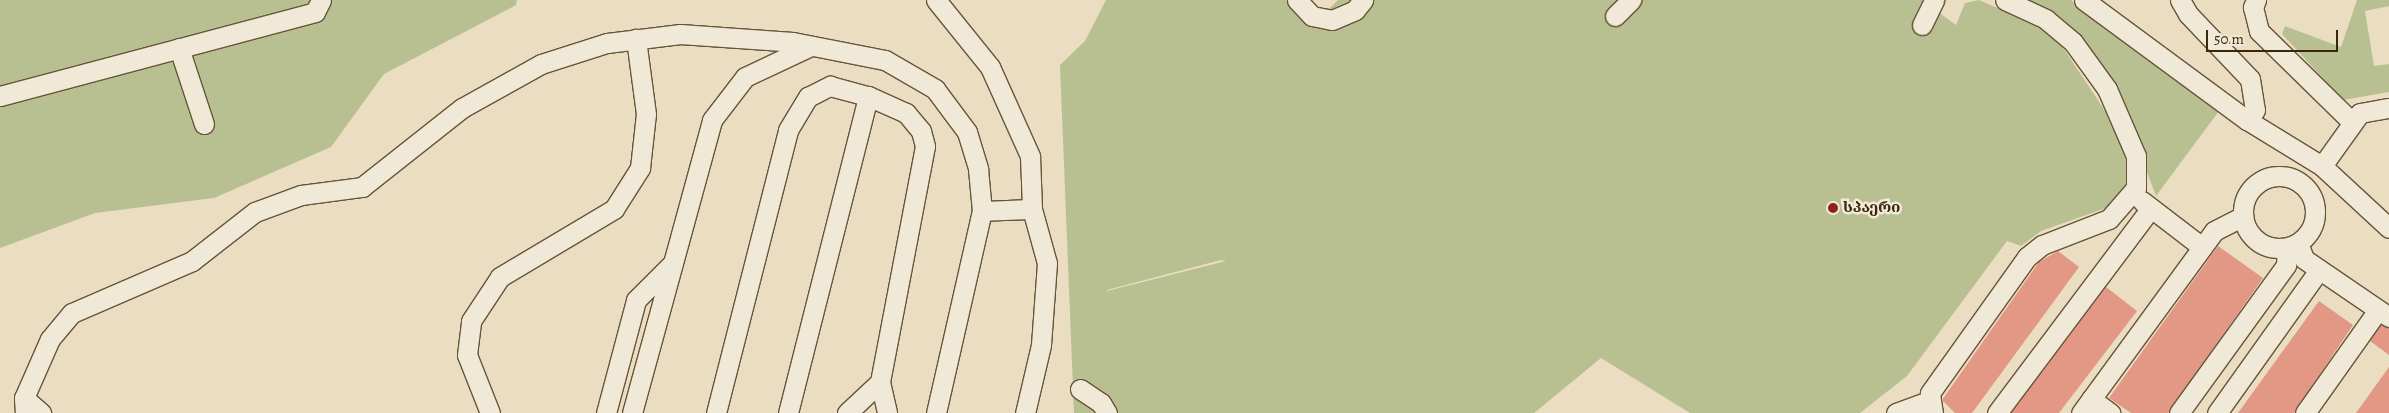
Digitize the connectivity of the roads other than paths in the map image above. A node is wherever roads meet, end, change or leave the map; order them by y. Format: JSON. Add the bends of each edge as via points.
{"nodes":[{"id":1,"x":321,"y":0,"type":"edge"},
{"id":2,"x":936,"y":0,"type":"edge"},
{"id":3,"x":1297,"y":0,"type":"edge"},
{"id":4,"x":1363,"y":0,"type":"edge"},
{"id":5,"x":1630,"y":0,"type":"edge"},
{"id":6,"x":1934,"y":0,"type":"edge"},
{"id":7,"x":2005,"y":0,"type":"edge"},
{"id":8,"x":2084,"y":0,"type":"edge"},
{"id":9,"x":2180,"y":0,"type":"edge"},
{"id":10,"x":2256,"y":0,"type":"edge"},
{"id":11,"x":1616,"y":16,"type":"dead end"},
{"id":12,"x":1922,"y":25,"type":"dead end"},
{"id":13,"x":636,"y":39,"type":"junction"},
{"id":14,"x":812,"y":46,"type":"junction"},
{"id":15,"x":179,"y":48,"type":"junction"},
{"id":16,"x":0,"y":96,"type":"edge"},
{"id":17,"x":868,"y":96,"type":"junction"},
{"id":18,"x":2380,"y":110,"type":"edge"},
{"id":19,"x":2247,"y":120,"type":"junction"},
{"id":20,"x":2351,"y":122,"type":"junction"},
{"id":21,"x":204,"y":124,"type":"dead end"},
{"id":22,"x":2322,"y":166,"type":"junction"},
{"id":23,"x":2133,"y":194,"type":"junction"},
{"id":24,"x":2151,"y":208,"type":"junction"},
{"id":25,"x":1032,"y":209,"type":"junction"},
{"id":26,"x":982,"y":211,"type":"junction"},
{"id":27,"x":2243,"y":216,"type":"junction"},
{"id":28,"x":2389,"y":228,"type":"edge"},
{"id":29,"x":2293,"y":245,"type":"junction"},
{"id":30,"x":2202,"y":247,"type":"junction"},
{"id":31,"x":673,"y":262,"type":"junction"},
{"id":32,"x":2319,"y":270,"type":"junction"},
{"id":33,"x":2383,"y":314,"type":"edge"},
{"id":34,"x":880,"y":382,"type":"junction"},
{"id":35,"x":1080,"y":389,"type":"dead end"},
{"id":36,"x":24,"y":406,"type":"edge"},
{"id":37,"x":2086,"y":406,"type":"edge"},
{"id":38,"x":1931,"y":407,"type":"edge"},
{"id":39,"x":41,"y":413,"type":"edge"},
{"id":40,"x":490,"y":413,"type":"edge"},
{"id":41,"x":606,"y":413,"type":"edge"},
{"id":42,"x":632,"y":413,"type":"edge"},
{"id":43,"x":716,"y":413,"type":"edge"},
{"id":44,"x":788,"y":413,"type":"edge"},
{"id":45,"x":846,"y":413,"type":"edge"},
{"id":46,"x":887,"y":413,"type":"edge"},
{"id":47,"x":936,"y":413,"type":"edge"},
{"id":48,"x":1025,"y":413,"type":"edge"},
{"id":49,"x":1107,"y":413,"type":"edge"},
{"id":50,"x":1896,"y":413,"type":"edge"},
{"id":51,"x":1996,"y":413,"type":"edge"},
{"id":52,"x":2110,"y":413,"type":"edge"},
{"id":53,"x":2179,"y":413,"type":"edge"},
{"id":54,"x":2217,"y":413,"type":"edge"},
{"id":55,"x":2305,"y":413,"type":"edge"}],
"edges":[{"from":1,"to":15,"type":"street","via":[[315,12]]},
{"from":2,"to":25,"type":"street","via":[[990,67],[1030,156]]},
{"from":3,"to":4,"type":"street","via":[[1312,16],[1332,20],[1355,10]]},
{"from":5,"to":11,"type":"street"},
{"from":6,"to":12,"type":"street"},
{"from":7,"to":23,"type":"street","via":[[2046,19],[2073,42],[2107,89],[2136,156],[2138,175]]},
{"from":8,"to":19,"type":"street"},
{"from":9,"to":19,"type":"street","via":[[2188,14],[2250,79],[2254,110]]},
{"from":10,"to":20,"type":"street","via":[[2254,7],[2259,31]]},
{"from":13,"to":14,"type":"street","via":[[680,34]]},
{"from":13,"to":36,"type":"street","via":[[607,44],[541,64],[462,108],[362,187],[301,196],[255,212],[192,261],[72,313],[50,339]]},
{"from":13,"to":40,"type":"street","via":[[646,114],[640,168],[614,209],[500,277],[471,321],[467,355]]},
{"from":14,"to":26,"type":"street","via":[[885,60],[935,89],[967,132],[978,169]]},
{"from":14,"to":31,"type":"street","via":[[745,77],[712,120]]},
{"from":15,"to":16,"type":"street"},
{"from":15,"to":21,"type":"street"},
{"from":17,"to":34,"type":"street","via":[[906,113],[922,131],[925,146]]},
{"from":17,"to":43,"type":"street","via":[[830,86],[808,97],[788,130]]},
{"from":17,"to":44,"type":"street"},
{"from":18,"to":20,"type":"street","via":[[2360,113]]},
{"from":19,"to":22,"type":"street"},
{"from":20,"to":22,"type":"street"},
{"from":22,"to":28,"type":"street"},
{"from":23,"to":24,"type":"street"},
{"from":23,"to":38,"type":"street","via":[[2109,219],[2042,245],[2027,257],[1930,393]]},
{"from":24,"to":30,"type":"street"},
{"from":24,"to":51,"type":"street"},
{"from":25,"to":26,"type":"street"},
{"from":25,"to":48,"type":"street","via":[[1047,263],[1041,345]]},
{"from":26,"to":47,"type":"street"},
{"from":27,"to":29,"type":"street","via":[[2250,233],[2264,245]]},
{"from":27,"to":29,"type":"street","via":[[2244,204],[2257,184],[2267,178],[2290,178],[2309,191],[2316,213],[2308,235]]},
{"from":27,"to":30,"type":"street","via":[[2214,231]]},
{"from":29,"to":32,"type":"street"},
{"from":29,"to":53,"type":"street","via":[[2286,265]]},
{"from":30,"to":37,"type":"street"},
{"from":31,"to":41,"type":"street","via":[[636,300]]},
{"from":31,"to":42,"type":"street"},
{"from":32,"to":33,"type":"street"},
{"from":32,"to":54,"type":"street"},
{"from":33,"to":55,"type":"street"},
{"from":34,"to":45,"type":"street"},
{"from":34,"to":46,"type":"street"},
{"from":35,"to":49,"type":"street","via":[[1101,403]]},
{"from":36,"to":39,"type":"street"},
{"from":37,"to":52,"type":"street"},
{"from":38,"to":50,"type":"street"}]}
